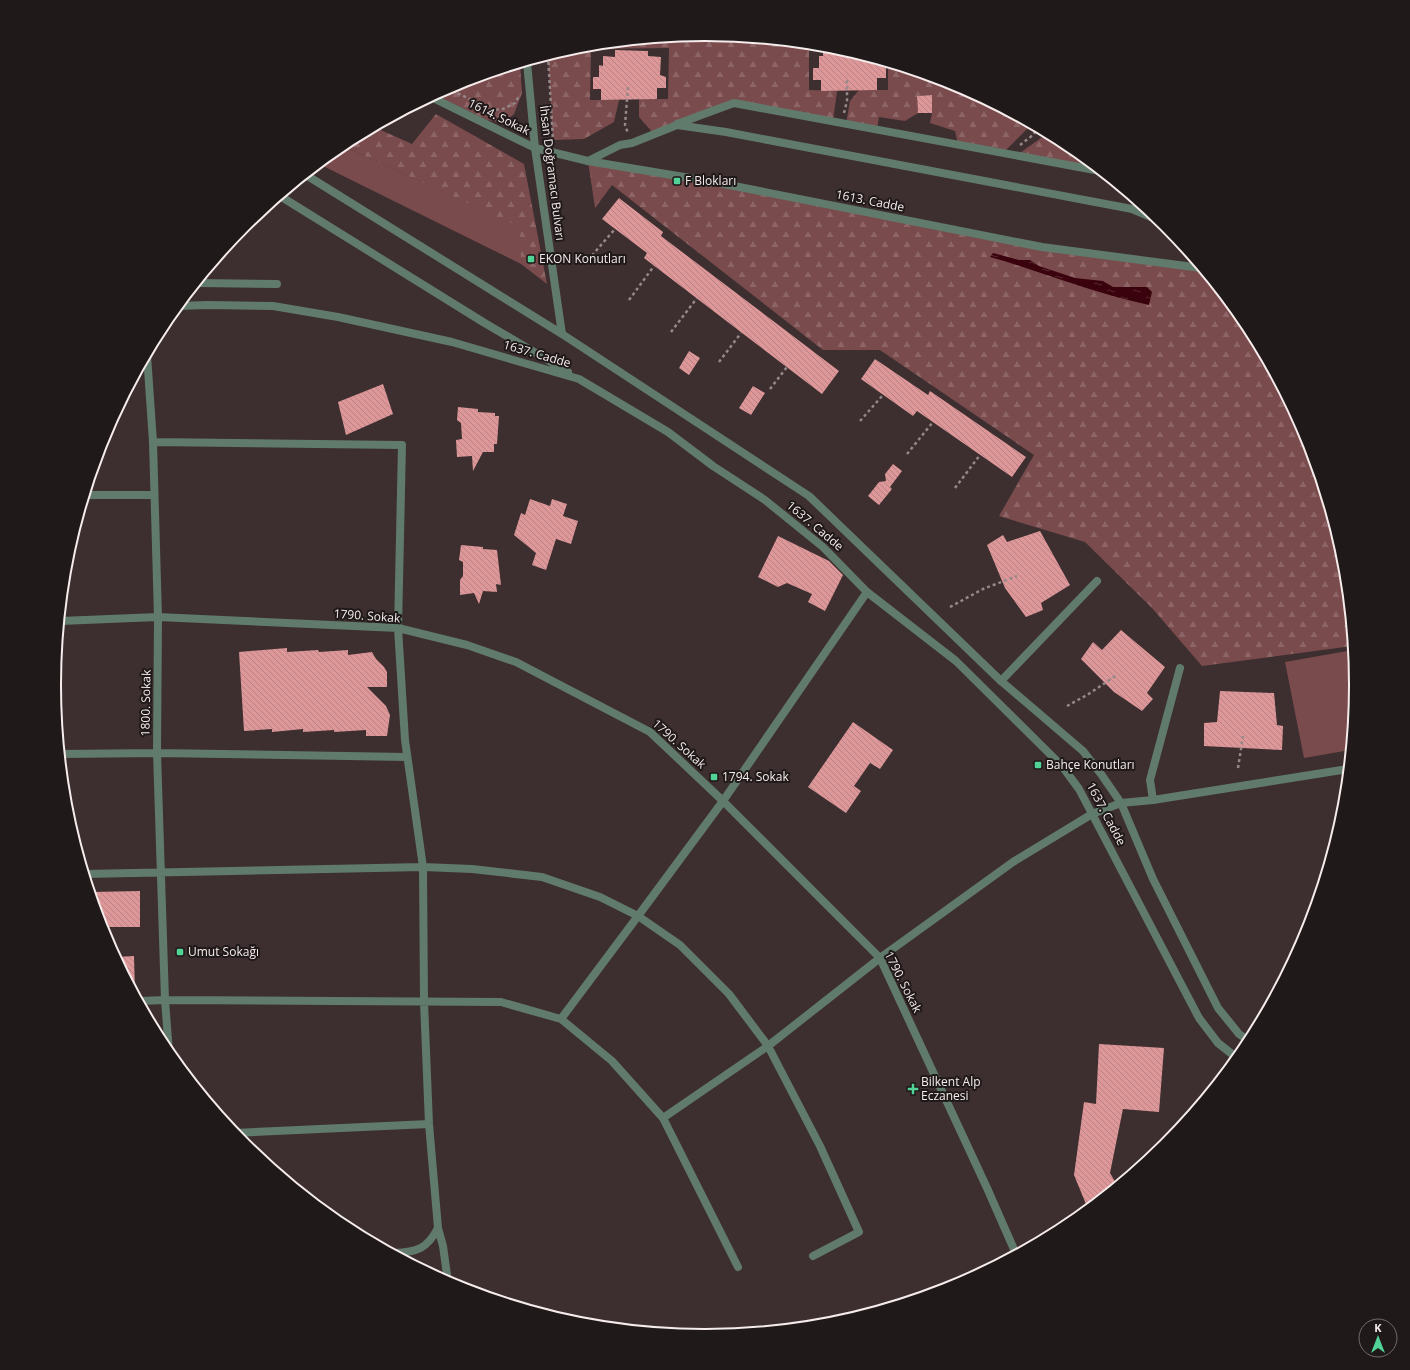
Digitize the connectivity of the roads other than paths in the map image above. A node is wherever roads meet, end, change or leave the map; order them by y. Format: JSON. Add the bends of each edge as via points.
{"nodes":[{"id":1,"x":527,"y":66,"type":"edge"},
{"id":2,"x":437,"y":100,"type":"edge"},
{"id":3,"x":676,"y":125,"type":"junction"},
{"id":4,"x":535,"y":148,"type":"junction"},
{"id":5,"x":588,"y":161,"type":"junction"},
{"id":6,"x":1090,"y":169,"type":"edge"},
{"id":7,"x":309,"y":177,"type":"edge"},
{"id":8,"x":283,"y":198,"type":"edge"},
{"id":9,"x":1143,"y":214,"type":"edge"},
{"id":10,"x":1195,"y":267,"type":"edge"},
{"id":11,"x":202,"y":283,"type":"edge"},
{"id":12,"x":277,"y":284,"type":"dead end"},
{"id":13,"x":185,"y":306,"type":"edge"},
{"id":14,"x":562,"y":334,"type":"junction"},
{"id":15,"x":147,"y":362,"type":"edge"},
{"id":16,"x":579,"y":379,"type":"junction"},
{"id":17,"x":153,"y":442,"type":"junction"},
{"id":18,"x":90,"y":495,"type":"edge"},
{"id":19,"x":154,"y":495,"type":"junction"},
{"id":20,"x":1097,"y":580,"type":"dead end"},
{"id":21,"x":867,"y":592,"type":"junction"},
{"id":22,"x":158,"y":617,"type":"junction"},
{"id":23,"x":65,"y":621,"type":"edge"},
{"id":24,"x":398,"y":628,"type":"junction"},
{"id":25,"x":1180,"y":668,"type":"dead end"},
{"id":26,"x":1001,"y":681,"type":"junction"},
{"id":27,"x":157,"y":753,"type":"junction"},
{"id":28,"x":65,"y":754,"type":"edge"},
{"id":29,"x":408,"y":756,"type":"junction"},
{"id":30,"x":1343,"y":770,"type":"edge"},
{"id":31,"x":1153,"y":800,"type":"junction"},
{"id":32,"x":723,"y":801,"type":"junction"},
{"id":33,"x":1121,"y":803,"type":"junction"},
{"id":34,"x":1092,"y":814,"type":"junction"},
{"id":35,"x":423,"y":867,"type":"junction"},
{"id":36,"x":161,"y":872,"type":"junction"},
{"id":37,"x":90,"y":874,"type":"edge"},
{"id":38,"x":638,"y":916,"type":"junction"},
{"id":39,"x":880,"y":958,"type":"junction"},
{"id":40,"x":165,"y":1000,"type":"junction"},
{"id":41,"x":144,"y":1001,"type":"edge"},
{"id":42,"x":424,"y":1002,"type":"junction"},
{"id":43,"x":562,"y":1019,"type":"junction"},
{"id":44,"x":1244,"y":1037,"type":"edge"},
{"id":45,"x":168,"y":1040,"type":"edge"},
{"id":46,"x":768,"y":1046,"type":"junction"},
{"id":47,"x":1232,"y":1054,"type":"edge"},
{"id":48,"x":663,"y":1118,"type":"junction"},
{"id":49,"x":429,"y":1124,"type":"junction"},
{"id":50,"x":243,"y":1133,"type":"edge"},
{"id":51,"x":438,"y":1228,"type":"junction"},
{"id":52,"x":1014,"y":1250,"type":"edge"},
{"id":53,"x":400,"y":1252,"type":"edge"},
{"id":54,"x":813,"y":1256,"type":"dead end"},
{"id":55,"x":738,"y":1267,"type":"dead end"},
{"id":56,"x":447,"y":1275,"type":"edge"}],
"edges":[{"from":1,"to":4,"type":"street","name":"İhsan Doğramacı Bulvarı"},
{"from":2,"to":4,"type":"street","name":"1614. Sokak"},
{"from":3,"to":5,"type":"street","via":[[632,143],[620,145]]},
{"from":3,"to":6,"type":"street","via":[[734,103]]},
{"from":3,"to":9,"type":"street","via":[[1132,209]]},
{"from":4,"to":5,"type":"street","name":"1613. Cadde"},
{"from":4,"to":14,"type":"street","name":"İhsan Doğramacı Bulvarı"},
{"from":5,"to":10,"type":"street","name":"1613. Cadde","via":[[714,182],[1042,248]]},
{"from":7,"to":14,"type":"street","name":"1637. Cadde"},
{"from":8,"to":16,"type":"street"},
{"from":11,"to":12,"type":"street"},
{"from":13,"to":16,"type":"street","name":"1637. Cadde","via":[[273,306],[338,317],[452,342]]},
{"from":14,"to":26,"type":"street","name":"1637. Cadde","via":[[809,496]]},
{"from":15,"to":17,"type":"street","name":"1800. Sokak"},
{"from":16,"to":21,"type":"street","name":"1637. Cadde","via":[[668,432],[713,466],[765,500],[823,547]]},
{"from":17,"to":19,"type":"street","name":"1800. Sokak"},
{"from":17,"to":24,"type":"street","via":[[402,445]]},
{"from":18,"to":19,"type":"street"},
{"from":19,"to":22,"type":"street","name":"1800. Sokak"},
{"from":20,"to":26,"type":"street"},
{"from":21,"to":32,"type":"street"},
{"from":21,"to":34,"type":"street","name":"1637. Cadde","via":[[956,661],[1062,766],[1079,789]]},
{"from":22,"to":23,"type":"street","name":"1790. Sokak"},
{"from":22,"to":24,"type":"street","name":"1790. Sokak"},
{"from":22,"to":27,"type":"street","name":"1800. Sokak"},
{"from":24,"to":29,"type":"street"},
{"from":24,"to":32,"type":"street","name":"1790. Sokak","via":[[468,645],[516,662],[603,706],[650,732]]},
{"from":25,"to":31,"type":"street","via":[[1150,780]]},
{"from":26,"to":33,"type":"street","name":"1637. Cadde","via":[[1083,751]]},
{"from":27,"to":28,"type":"street"},
{"from":27,"to":29,"type":"street"},
{"from":27,"to":36,"type":"street","name":"1800. Sokak"},
{"from":29,"to":35,"type":"street"},
{"from":30,"to":31,"type":"street"},
{"from":31,"to":33,"type":"street"},
{"from":32,"to":38,"type":"street"},
{"from":32,"to":39,"type":"street","name":"1790. Sokak"},
{"from":33,"to":34,"type":"street"},
{"from":33,"to":44,"type":"street","name":"1637. Cadde","via":[[1153,879],[1218,1008]]},
{"from":34,"to":39,"type":"street","via":[[1012,862]]},
{"from":34,"to":47,"type":"street","name":"1637. Cadde","via":[[1199,1018],[1218,1043]]},
{"from":35,"to":36,"type":"street"},
{"from":35,"to":38,"type":"street","via":[[542,876]]},
{"from":35,"to":42,"type":"street"},
{"from":36,"to":37,"type":"street"},
{"from":36,"to":40,"type":"street","name":"1800. Sokak"},
{"from":38,"to":43,"type":"street"},
{"from":38,"to":46,"type":"street","via":[[680,945],[729,994]]},
{"from":39,"to":46,"type":"street"},
{"from":39,"to":52,"type":"street","name":"1790. Sokak"},
{"from":40,"to":41,"type":"street"},
{"from":40,"to":42,"type":"street"},
{"from":40,"to":45,"type":"street","name":"1800. Sokak"},
{"from":42,"to":43,"type":"street","via":[[501,1002]]},
{"from":42,"to":49,"type":"street"},
{"from":43,"to":48,"type":"street","via":[[612,1061]]},
{"from":46,"to":48,"type":"street"},
{"from":46,"to":54,"type":"street","via":[[820,1146],[859,1232]]},
{"from":48,"to":55,"type":"street"},
{"from":49,"to":50,"type":"street"},
{"from":49,"to":51,"type":"street"},
{"from":51,"to":53,"type":"street","via":[[431,1241],[418,1250]]},
{"from":51,"to":56,"type":"street"}]}
